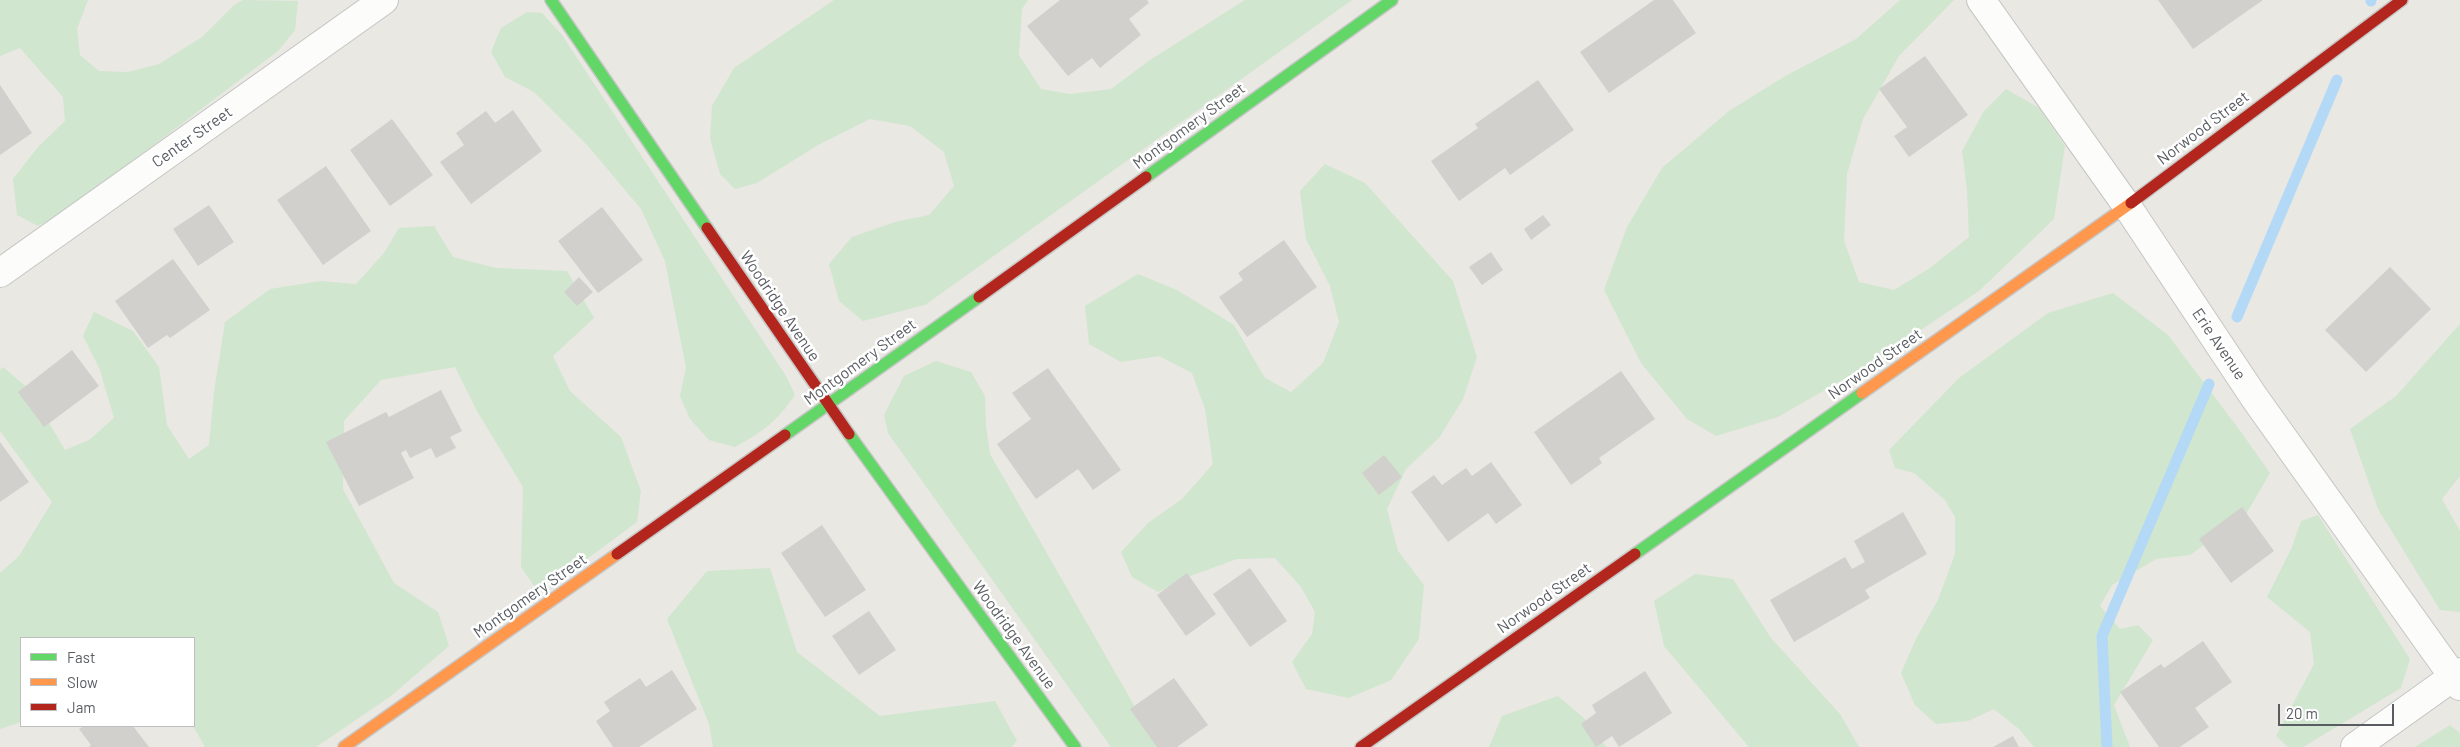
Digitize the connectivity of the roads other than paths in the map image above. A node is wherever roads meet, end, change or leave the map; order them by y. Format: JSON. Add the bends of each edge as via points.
{"nodes":[{"id":1,"x":384,"y":0,"type":"edge"},
{"id":2,"x":551,"y":0,"type":"edge"},
{"id":3,"x":1392,"y":0,"type":"edge"},
{"id":4,"x":1981,"y":0,"type":"edge"},
{"id":5,"x":2402,"y":0,"type":"edge"},
{"id":6,"x":2127,"y":206,"type":"junction"},
{"id":7,"x":0,"y":273,"type":"edge"},
{"id":8,"x":828,"y":405,"type":"junction"},
{"id":9,"x":2458,"y":678,"type":"edge"},
{"id":10,"x":344,"y":747,"type":"edge"},
{"id":11,"x":1075,"y":747,"type":"edge"},
{"id":12,"x":1361,"y":747,"type":"edge"},
{"id":13,"x":2355,"y":747,"type":"edge"}],
"edges":[{"from":1,"to":7,"type":"street","name":"Center Street"},
{"from":2,"to":8,"type":"street","name":"Woodridge Avenue"},
{"from":3,"to":8,"type":"street","name":"Montgomery Street"},
{"from":4,"to":6,"type":"street","name":"Erie Avenue"},
{"from":5,"to":6,"type":"street","name":"Norwood Street"},
{"from":6,"to":9,"type":"street","name":"Erie Avenue","via":[[2254,397]]},
{"from":6,"to":12,"type":"street","name":"Norwood Street"},
{"from":8,"to":10,"type":"street","name":"Montgomery Street"},
{"from":8,"to":11,"type":"street","name":"Woodridge Avenue"},
{"from":9,"to":13,"type":"street"}]}
